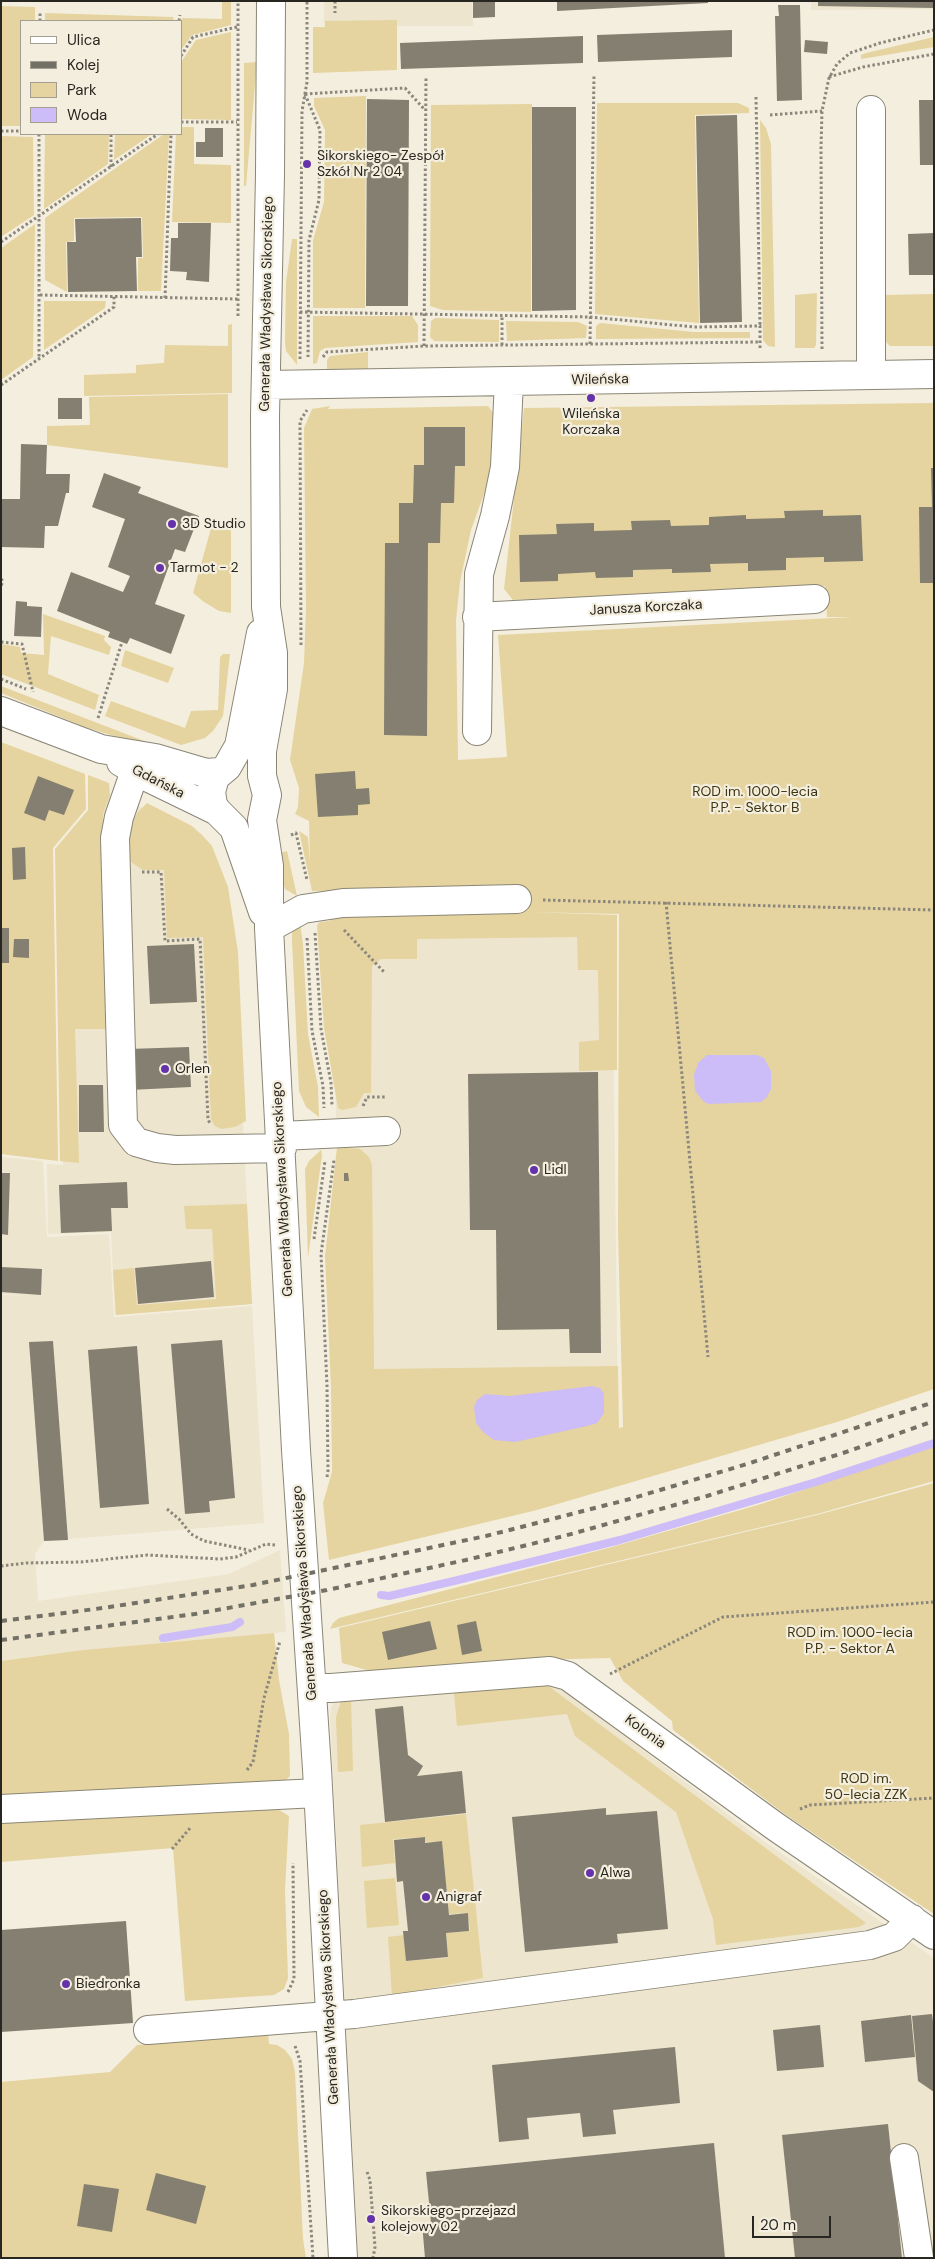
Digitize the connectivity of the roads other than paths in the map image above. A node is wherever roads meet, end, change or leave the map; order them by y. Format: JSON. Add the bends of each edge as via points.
{"nodes":[{"id":1,"x":271,"y":1,"type":"edge"},
{"id":2,"x":871,"y":110,"type":"dead end"},
{"id":3,"x":934,"y":374,"type":"edge"},
{"id":4,"x":871,"y":375,"type":"junction"},
{"id":5,"x":509,"y":381,"type":"junction"},
{"id":6,"x":266,"y":385,"type":"junction"},
{"id":7,"x":815,"y":599,"type":"dead end"},
{"id":8,"x":266,"y":607,"type":"junction"},
{"id":9,"x":477,"y":617,"type":"junction"},
{"id":10,"x":1,"y":711,"type":"edge"},
{"id":11,"x":477,"y":731,"type":"dead end"},
{"id":12,"x":101,"y":749,"type":"junction"},
{"id":13,"x":223,"y":770,"type":"junction"},
{"id":14,"x":135,"y":771,"type":"junction"},
{"id":15,"x":262,"y":776,"type":"junction"},
{"id":16,"x":263,"y":807,"type":"junction"},
{"id":17,"x":222,"y":815,"type":"junction"},
{"id":18,"x":517,"y":899,"type":"road end"},
{"id":19,"x":270,"y":928,"type":"junction"},
{"id":20,"x":386,"y":1131,"type":"dead end"},
{"id":21,"x":281,"y":1142,"type":"junction"},
{"id":22,"x":312,"y":1688,"type":"junction"},
{"id":23,"x":317,"y":1793,"type":"junction"},
{"id":24,"x":1,"y":1809,"type":"edge"},
{"id":25,"x":912,"y":1919,"type":"junction"},
{"id":26,"x":934,"y":1934,"type":"edge"},
{"id":27,"x":330,"y":2016,"type":"junction"},
{"id":28,"x":148,"y":2030,"type":"dead end"},
{"id":29,"x":904,"y":2158,"type":"dead end"},
{"id":30,"x":343,"y":2258,"type":"edge"},
{"id":31,"x":919,"y":2258,"type":"edge"}],
"edges":[{"from":1,"to":6,"type":"street","name":"Generała Władysława Sikorskiego"},
{"from":2,"to":4,"type":"street"},
{"from":3,"to":4,"type":"street","name":"Wileńska"},
{"from":4,"to":5,"type":"street","name":"Wileńska"},
{"from":5,"to":6,"type":"street","name":"Wileńska","via":[[308,376]]},
{"from":5,"to":9,"type":"street","via":[[505,466],[479,574]]},
{"from":6,"to":8,"type":"street","name":"Generała Władysława Sikorskiego"},
{"from":7,"to":9,"type":"street","name":"Janusza Korczaka"},
{"from":8,"to":13,"type":"street","name":"Generała Władysława Sikorskiego","via":[[239,746]]},
{"from":8,"to":15,"type":"street","name":"Generała Władysława Sikorskiego","via":[[273,653],[273,688],[262,751]]},
{"from":9,"to":11,"type":"street"},
{"from":10,"to":12,"type":"street","name":"Gdańska"},
{"from":12,"to":13,"type":"street","name":"Gdańska","via":[[155,758],[206,773]]},
{"from":12,"to":14,"type":"street","name":"Gdańska"},
{"from":13,"to":15,"type":"street","via":[[246,765]]},
{"from":13,"to":17,"type":"street","name":"Generała Władysława Sikorskiego","via":[[215,778],[210,792],[213,804]]},
{"from":14,"to":17,"type":"street","name":"Gdańska"},
{"from":14,"to":21,"type":"street","via":[[115,838],[123,1125],[136,1142],[156,1148],[175,1150]]},
{"from":15,"to":16,"type":"street","name":"Generała Władysława Sikorskiego","via":[[267,795]]},
{"from":16,"to":17,"type":"street","via":[[258,814],[243,821]]},
{"from":16,"to":19,"type":"street","name":"Generała Władysława Sikorskiego","via":[[269,866]]},
{"from":17,"to":19,"type":"street","name":"Generała Władysława Sikorskiego","via":[[238,837]]},
{"from":18,"to":19,"type":"street","via":[[343,903],[308,908]]},
{"from":19,"to":21,"type":"street","name":"Generała Władysława Sikorskiego"},
{"from":20,"to":21,"type":"street","via":[[330,1133]]},
{"from":21,"to":22,"type":"street","name":"Generała Władysława Sikorskiego"},
{"from":22,"to":23,"type":"street","name":"Generała Władysława Sikorskiego"},
{"from":22,"to":25,"type":"street","name":"Kolonia","via":[[550,1672],[568,1676],[776,1827]]},
{"from":23,"to":24,"type":"street"},
{"from":23,"to":27,"type":"street","name":"Generała Władysława Sikorskiego"},
{"from":25,"to":26,"type":"street","name":"Kolonia"},
{"from":25,"to":27,"type":"street","via":[[894,1937],[870,1945]]},
{"from":27,"to":28,"type":"street"},
{"from":27,"to":30,"type":"street","name":"Generała Władysława Sikorskiego"},
{"from":29,"to":31,"type":"street"}]}
